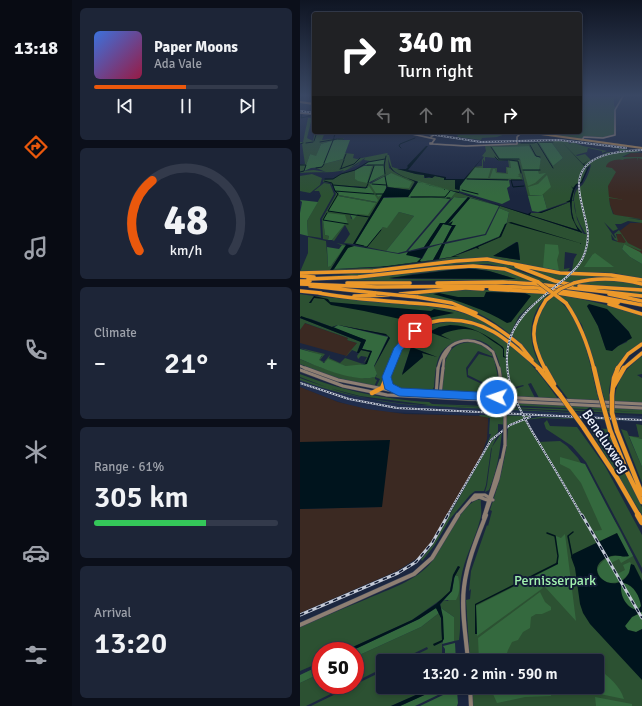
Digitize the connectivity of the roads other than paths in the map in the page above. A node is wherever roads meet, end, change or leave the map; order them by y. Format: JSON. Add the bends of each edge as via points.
{"nodes":[{"id":1,"x":615,"y":129,"type":"edge"},
{"id":2,"x":412,"y":134,"type":"edge"},
{"id":3,"x":436,"y":134,"type":"edge"},
{"id":4,"x":520,"y":134,"type":"edge"},
{"id":5,"x":541,"y":134,"type":"edge"},
{"id":6,"x":544,"y":134,"type":"edge"},
{"id":7,"x":431,"y":138,"type":"junction"},
{"id":8,"x":582,"y":140,"type":"junction"},
{"id":9,"x":642,"y":148,"type":"edge"},
{"id":10,"x":478,"y":259,"type":"junction"},
{"id":11,"x":300,"y":273,"type":"edge"},
{"id":12,"x":300,"y":276,"type":"edge"},
{"id":13,"x":374,"y":276,"type":"junction"},
{"id":14,"x":642,"y":280,"type":"edge"},
{"id":15,"x":300,"y":282,"type":"edge"},
{"id":16,"x":642,"y":284,"type":"edge"},
{"id":17,"x":308,"y":286,"type":"junction"},
{"id":18,"x":465,"y":288,"type":"junction"},
{"id":19,"x":581,"y":289,"type":"junction"},
{"id":20,"x":642,"y":290,"type":"edge"},
{"id":21,"x":300,"y":292,"type":"edge"},
{"id":22,"x":317,"y":293,"type":"junction"},
{"id":23,"x":558,"y":293,"type":"junction"},
{"id":24,"x":642,"y":296,"type":"edge"},
{"id":25,"x":642,"y":301,"type":"edge"},
{"id":26,"x":642,"y":307,"type":"edge"},
{"id":27,"x":642,"y":314,"type":"edge"},
{"id":28,"x":642,"y":344,"type":"edge"},
{"id":29,"x":521,"y":346,"type":"junction"},
{"id":30,"x":642,"y":353,"type":"edge"},
{"id":31,"x":300,"y":366,"type":"edge"},
{"id":32,"x":441,"y":367,"type":"junction"},
{"id":33,"x":300,"y":370,"type":"edge"},
{"id":34,"x":542,"y":371,"type":"junction"},
{"id":35,"x":387,"y":377,"type":"junction"},
{"id":36,"x":382,"y":389,"type":"junction"},
{"id":37,"x":399,"y":392,"type":"junction"},
{"id":38,"x":612,"y":392,"type":"junction"},
{"id":39,"x":372,"y":393,"type":"junction"},
{"id":40,"x":559,"y":394,"type":"junction"},
{"id":41,"x":435,"y":395,"type":"junction"},
{"id":42,"x":440,"y":395,"type":"junction"},
{"id":43,"x":437,"y":398,"type":"junction"},
{"id":44,"x":642,"y":404,"type":"edge"},
{"id":45,"x":642,"y":408,"type":"edge"},
{"id":46,"x":642,"y":494,"type":"edge"},
{"id":47,"x":491,"y":500,"type":"junction"},
{"id":48,"x":642,"y":502,"type":"edge"},
{"id":49,"x":642,"y":522,"type":"edge"},
{"id":50,"x":300,"y":625,"type":"edge"},
{"id":51,"x":468,"y":654,"type":"edge"},
{"id":52,"x":470,"y":694,"type":"edge"},
{"id":53,"x":471,"y":706,"type":"edge"}],
"edges":[{"from":1,"to":8,"type":"street","via":[[615,134],[605,138],[584,137]]},
{"from":2,"to":7,"type":"street"},
{"from":3,"to":7,"type":"street"},
{"from":4,"to":7,"type":"street","via":[[517,144],[453,146],[432,144],[435,139]]},
{"from":5,"to":8,"type":"main road"},
{"from":6,"to":8,"type":"main road"},
{"from":8,"to":9,"type":"main road"},
{"from":8,"to":9,"type":"main road"},
{"from":10,"to":11,"type":"highway","via":[[381,271]]},
{"from":10,"to":14,"type":"highway","via":[[554,272],[616,274]]},
{"from":10,"to":20,"type":"highway","via":[[507,264],[571,285]]},
{"from":12,"to":13,"type":"highway"},
{"from":13,"to":15,"type":"highway"},
{"from":13,"to":48,"type":"highway","bridge":true,"via":[[473,265],[511,271],[538,282],[566,303],[584,335],[610,430]]},
{"from":15,"to":17,"type":"highway"},
{"from":15,"to":19,"type":"highway","via":[[503,282]]},
{"from":15,"to":26,"type":"highway","via":[[377,286],[538,288],[590,295]]},
{"from":16,"to":40,"type":"highway","bridge":true,"via":[[607,278],[588,279],[560,289],[546,300],[536,314],[532,338]]},
{"from":17,"to":18,"type":"highway"},
{"from":17,"to":29,"type":"highway","bridge":true,"via":[[452,303],[484,316],[504,329]]},
{"from":18,"to":22,"type":"highway","via":[[376,296]]},
{"from":18,"to":23,"type":"highway"},
{"from":19,"to":24,"type":"highway"},
{"from":19,"to":25,"type":"highway"},
{"from":21,"to":22,"type":"highway"},
{"from":22,"to":29,"type":"highway","via":[[458,309],[489,322]]},
{"from":23,"to":26,"type":"highway"},
{"from":23,"to":27,"type":"highway"},
{"from":28,"to":38,"type":"highway","via":[[629,353],[619,365],[612,379]]},
{"from":29,"to":34,"type":"highway"},
{"from":30,"to":38,"type":"highway","via":[[628,362]]},
{"from":31,"to":36,"type":"street","via":[[338,380]]},
{"from":32,"to":41,"type":"street"},
{"from":32,"to":42,"type":"street"},
{"from":32,"to":47,"type":"street","bridge":true,"via":[[451,346],[463,341],[480,342],[493,352],[504,404],[504,445],[500,475]]},
{"from":33,"to":39,"type":"street","via":[[337,384]]},
{"from":34,"to":35,"type":"highway","via":[[501,336],[474,322],[448,320],[419,328],[403,341]]},
{"from":34,"to":40,"type":"highway"},
{"from":35,"to":36,"type":"highway"},
{"from":35,"to":37,"type":"highway","via":[[389,386]]},
{"from":36,"to":37,"type":"street"},
{"from":36,"to":39,"type":"highway"},
{"from":37,"to":41,"type":"street"},
{"from":38,"to":46,"type":"highway","bridge":true,"via":[[612,413]]},
{"from":39,"to":43,"type":"street"},
{"from":40,"to":49,"type":"highway","name":"Beneluxweg","bridge":true,"via":[[613,472]]},
{"from":41,"to":42,"type":"street"},
{"from":41,"to":43,"type":"street"},
{"from":42,"to":43,"type":"street"},
{"from":42,"to":44,"type":"street"},
{"from":43,"to":45,"type":"street"},
{"from":47,"to":50,"type":"street","via":[[470,500],[455,519],[432,558],[414,574]]},
{"from":47,"to":51,"type":"street","via":[[464,583]]},
{"from":52,"to":53,"type":"street"}]}
